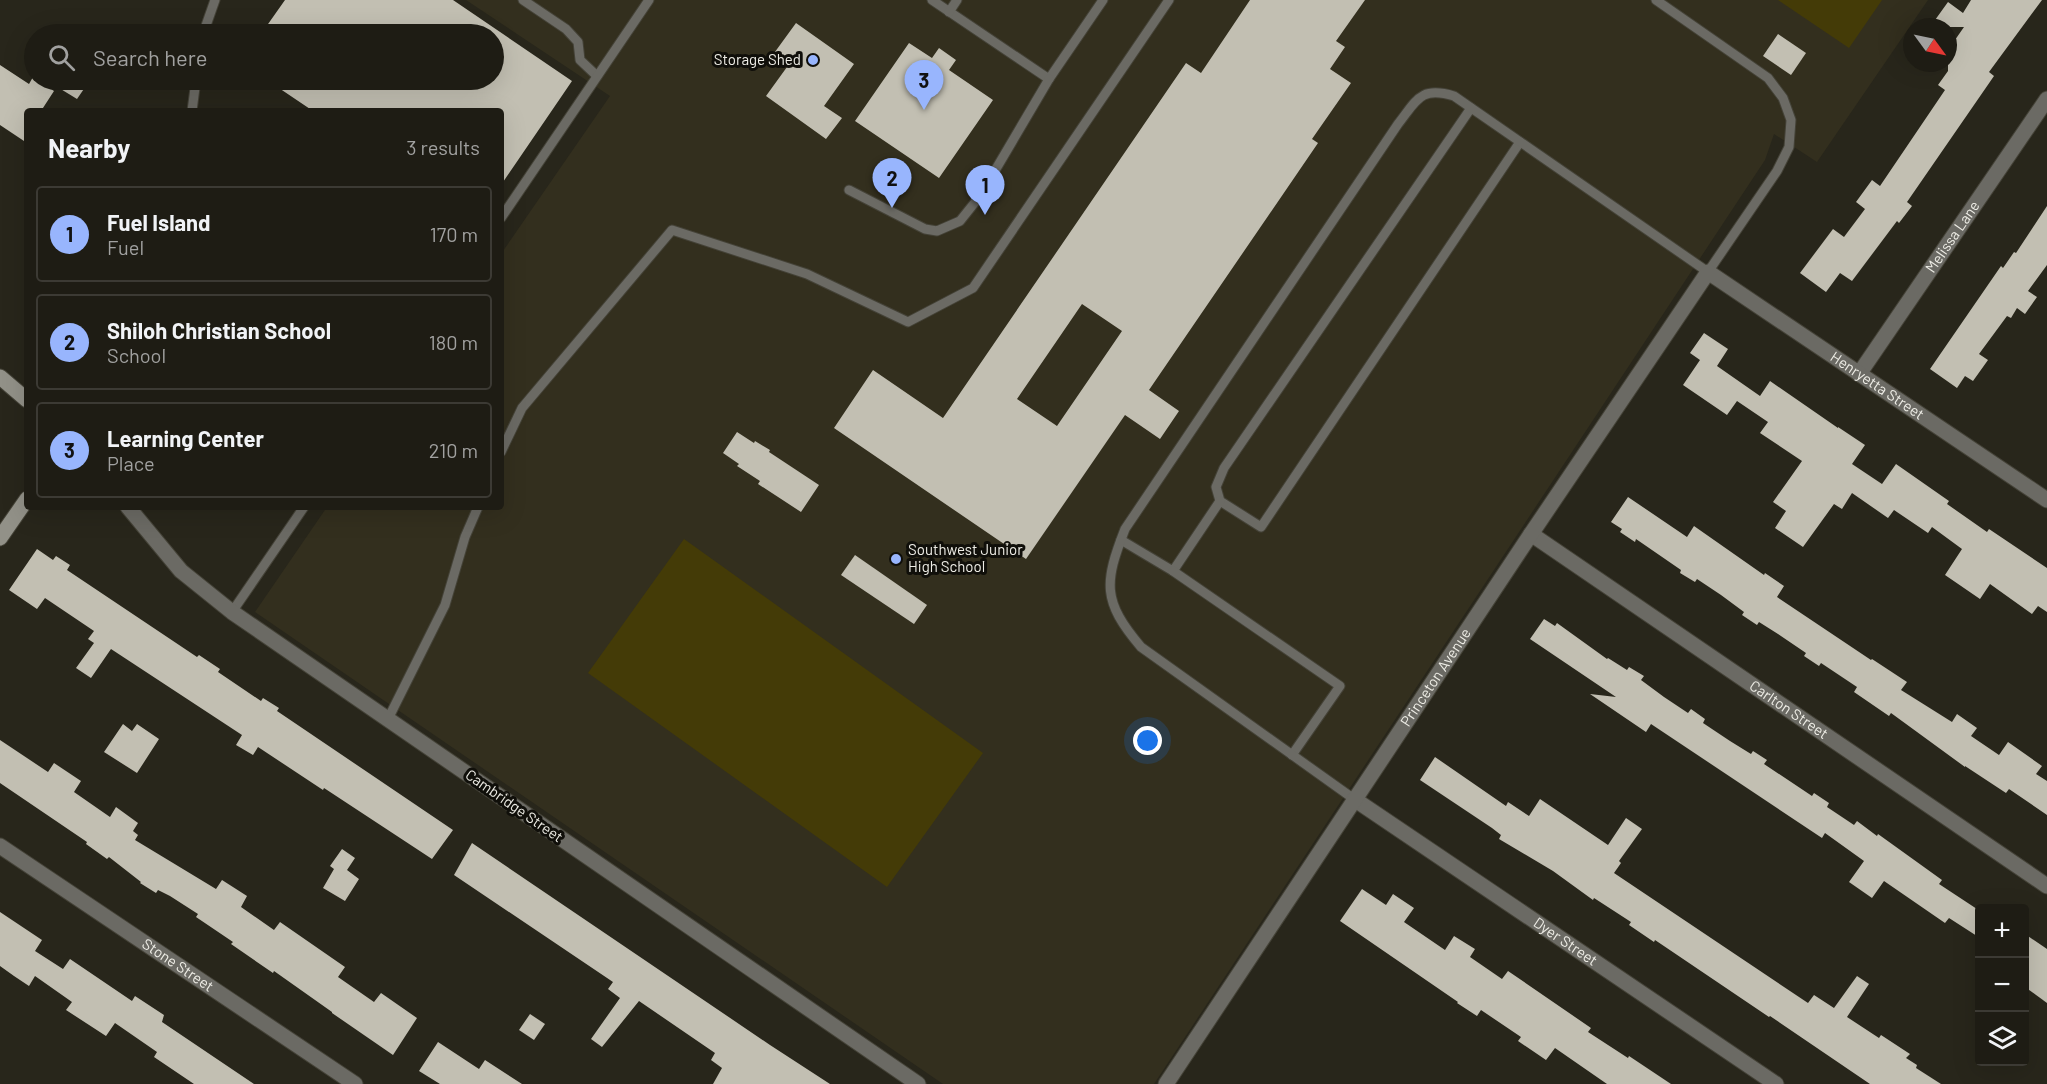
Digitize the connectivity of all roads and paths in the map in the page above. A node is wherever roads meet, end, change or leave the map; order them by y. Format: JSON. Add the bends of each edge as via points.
{"nodes":[{"id":1,"x":215,"y":0,"type":"edge"},
{"id":2,"x":523,"y":0,"type":"edge"},
{"id":3,"x":649,"y":0,"type":"edge"},
{"id":4,"x":932,"y":0,"type":"edge"},
{"id":5,"x":957,"y":0,"type":"edge"},
{"id":6,"x":1103,"y":0,"type":"edge"},
{"id":7,"x":1168,"y":0,"type":"edge"},
{"id":8,"x":1656,"y":0,"type":"edge"},
{"id":9,"x":949,"y":12,"type":"junction"},
{"id":10,"x":207,"y":24,"type":"edge"},
{"id":11,"x":597,"y":76,"type":"junction"},
{"id":12,"x":1049,"y":79,"type":"junction"},
{"id":13,"x":195,"y":90,"type":"edge"},
{"id":14,"x":2047,"y":99,"type":"edge"},
{"id":15,"x":192,"y":108,"type":"edge"},
{"id":16,"x":1471,"y":108,"type":"junction"},
{"id":17,"x":1520,"y":142,"type":"junction"},
{"id":18,"x":849,"y":190,"type":"dead end"},
{"id":19,"x":504,"y":214,"type":"edge"},
{"id":20,"x":1708,"y":272,"type":"junction"},
{"id":21,"x":1859,"y":374,"type":"junction"},
{"id":22,"x":0,"y":377,"type":"edge"},
{"id":23,"x":24,"y":397,"type":"edge"},
{"id":24,"x":504,"y":446,"type":"edge"},
{"id":25,"x":2047,"y":500,"type":"edge"},
{"id":26,"x":1220,"y":501,"type":"junction"},
{"id":27,"x":24,"y":503,"type":"edge"},
{"id":28,"x":130,"y":510,"type":"edge"},
{"id":29,"x":302,"y":510,"type":"edge"},
{"id":30,"x":477,"y":510,"type":"edge"},
{"id":31,"x":1531,"y":534,"type":"junction"},
{"id":32,"x":0,"y":538,"type":"edge"},
{"id":33,"x":1121,"y":540,"type":"junction"},
{"id":34,"x":1173,"y":571,"type":"junction"},
{"id":35,"x":232,"y":612,"type":"junction"},
{"id":36,"x":388,"y":719,"type":"junction"},
{"id":37,"x":1292,"y":755,"type":"junction"},
{"id":38,"x":1354,"y":800,"type":"junction"},
{"id":39,"x":0,"y":846,"type":"edge"},
{"id":40,"x":2047,"y":886,"type":"edge"},
{"id":41,"x":355,"y":1084,"type":"edge"},
{"id":42,"x":918,"y":1084,"type":"edge"},
{"id":43,"x":1166,"y":1084,"type":"edge"},
{"id":44,"x":1776,"y":1084,"type":"edge"}],
"edges":[{"from":1,"to":10,"type":"lane"},
{"from":2,"to":11,"type":"lane","via":[[566,29],[578,42],[580,60]]},
{"from":3,"to":11,"type":"lane"},
{"from":4,"to":9,"type":"lane"},
{"from":5,"to":9,"type":"lane"},
{"from":6,"to":12,"type":"lane"},
{"from":7,"to":24,"type":"lane","via":[[973,288],[908,322],[807,274],[672,230],[522,408]]},
{"from":8,"to":20,"type":"lane","via":[[1768,78],[1783,98],[1791,120],[1789,147],[1777,171]]},
{"from":9,"to":12,"type":"lane"},
{"from":11,"to":19,"type":"lane"},
{"from":12,"to":18,"type":"lane","via":[[980,196],[960,221],[937,231],[925,229]]},
{"from":13,"to":15,"type":"lane"},
{"from":14,"to":21,"type":"street","name":"Melissa Lane"},
{"from":16,"to":17,"type":"lane"},
{"from":16,"to":26,"type":"lane","via":[[1224,468],[1216,487]]},
{"from":16,"to":33,"type":"lane","via":[[1438,91],[1421,95],[1125,528]]},
{"from":17,"to":20,"type":"lane"},
{"from":17,"to":26,"type":"lane","via":[[1261,527]]},
{"from":20,"to":21,"type":"street","name":"Henryetta Street"},
{"from":20,"to":31,"type":"street","name":"Princeton Avenue"},
{"from":21,"to":25,"type":"street","name":"Henryetta Street"},
{"from":22,"to":23,"type":"street"},
{"from":26,"to":34,"type":"lane"},
{"from":27,"to":32,"type":"street"},
{"from":28,"to":35,"type":"street","name":"Cambridge Street","via":[[181,571]]},
{"from":29,"to":35,"type":"lane"},
{"from":30,"to":36,"type":"lane","via":[[445,605]]},
{"from":31,"to":38,"type":"street","name":"Princeton Avenue"},
{"from":31,"to":40,"type":"street","name":"Carlton Street"},
{"from":33,"to":34,"type":"lane"},
{"from":33,"to":37,"type":"lane","via":[[1112,564],[1110,598],[1122,624],[1141,647]]},
{"from":34,"to":37,"type":"lane","via":[[1340,686]]},
{"from":35,"to":36,"type":"street","name":"Cambridge Street"},
{"from":36,"to":42,"type":"street","name":"Cambridge Street"},
{"from":37,"to":38,"type":"lane"},
{"from":38,"to":43,"type":"street","name":"Princeton Avenue"},
{"from":38,"to":44,"type":"street","name":"Dyer Street"},
{"from":39,"to":41,"type":"street","name":"Stone Street"}]}
